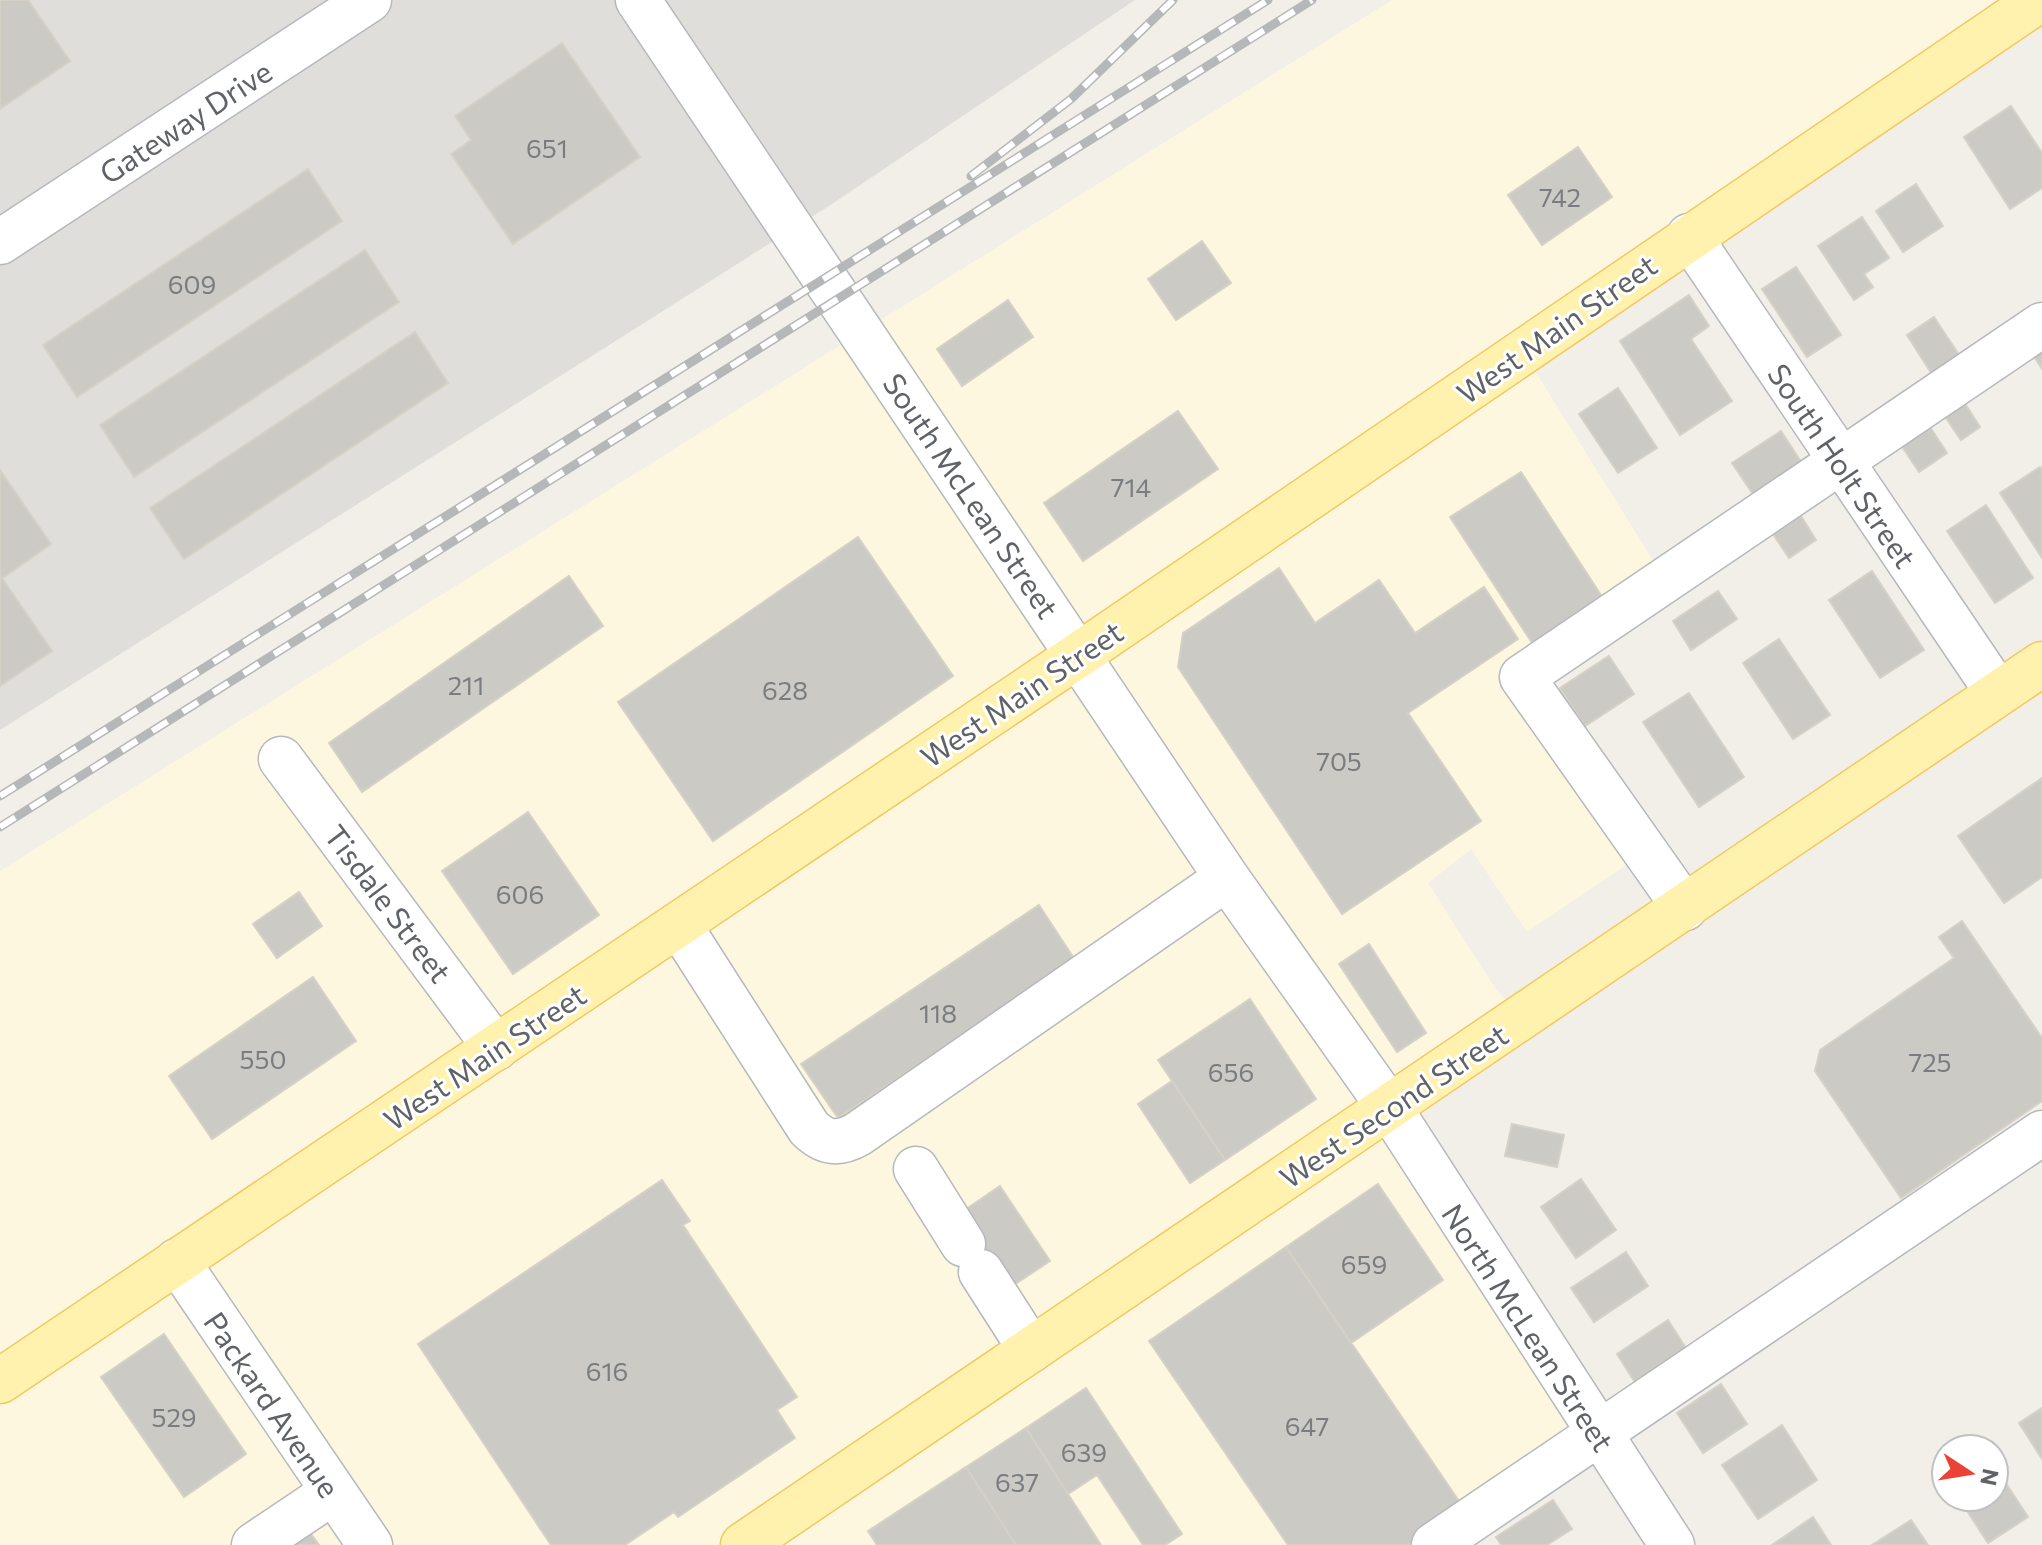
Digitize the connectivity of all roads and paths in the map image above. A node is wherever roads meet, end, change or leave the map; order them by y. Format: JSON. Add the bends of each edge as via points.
{"nodes":[{"id":1,"x":369,"y":0,"type":"edge"},
{"id":2,"x":638,"y":0,"type":"edge"},
{"id":3,"x":2039,"y":0,"type":"edge"},
{"id":4,"x":1689,"y":236,"type":"junction"},
{"id":5,"x":0,"y":242,"type":"edge"},
{"id":6,"x":2042,"y":325,"type":"edge"},
{"id":7,"x":1840,"y":460,"type":"junction"},
{"id":8,"x":1080,"y":654,"type":"junction"},
{"id":9,"x":2027,"y":681,"type":"edge"},
{"id":10,"x":281,"y":759,"type":"dead end"},
{"id":11,"x":1227,"y":878,"type":"junction"},
{"id":12,"x":1685,"y":908,"type":"junction"},
{"id":13,"x":679,"y":925,"type":"junction"},
{"id":14,"x":496,"y":1048,"type":"junction"},
{"id":15,"x":1389,"y":1107,"type":"junction"},
{"id":16,"x":2042,"y":1133,"type":"edge"},
{"id":17,"x":916,"y":1169,"type":"dead end"},
{"id":18,"x":177,"y":1261,"type":"junction"},
{"id":19,"x":1031,"y":1350,"type":"junction"},
{"id":20,"x":0,"y":1381,"type":"edge"},
{"id":21,"x":1597,"y":1434,"type":"junction"},
{"id":22,"x":333,"y":1492,"type":"junction"},
{"id":23,"x":254,"y":1545,"type":"edge"},
{"id":24,"x":370,"y":1545,"type":"edge"},
{"id":25,"x":743,"y":1545,"type":"edge"},
{"id":26,"x":1434,"y":1545,"type":"edge"},
{"id":27,"x":1672,"y":1545,"type":"edge"}],
"edges":[{"from":1,"to":5,"type":"street","name":"Gateway Drive"},
{"from":2,"to":8,"type":"street","name":"South McLean Street"},
{"from":3,"to":4,"type":"main road","name":"West Main Street"},
{"from":4,"to":7,"type":"street","name":"South Holt Street"},
{"from":4,"to":8,"type":"main road","name":"West Main Street"},
{"from":6,"to":7,"type":"street"},
{"from":7,"to":9,"type":"street","name":"South Holt Street"},
{"from":7,"to":12,"type":"street","via":[[1522,677]]},
{"from":8,"to":11,"type":"street","name":"South McLean Street"},
{"from":8,"to":13,"type":"main road","name":"West Main Street"},
{"from":9,"to":12,"type":"main road","name":"West Second Street"},
{"from":10,"to":14,"type":"street","name":"Tisdale Street"},
{"from":11,"to":13,"type":"street","via":[[858,1134],[836,1142],[809,1128]]},
{"from":11,"to":15,"type":"street","name":"South McLean Street"},
{"from":12,"to":15,"type":"main road","name":"West Second Street"},
{"from":13,"to":14,"type":"main road","name":"West Main Street"},
{"from":14,"to":18,"type":"main road","name":"West Main Street"},
{"from":15,"to":19,"type":"main road","name":"West Second Street"},
{"from":15,"to":21,"type":"street","name":"North McLean Street"},
{"from":16,"to":21,"type":"street"},
{"from":17,"to":19,"type":"street"},
{"from":18,"to":20,"type":"main road","name":"West Main Street"},
{"from":18,"to":22,"type":"street","name":"Packard Avenue"},
{"from":19,"to":25,"type":"main road","name":"West Second Street"},
{"from":21,"to":26,"type":"street"},
{"from":21,"to":27,"type":"street","name":"North McLean Street"},
{"from":22,"to":23,"type":"street"},
{"from":22,"to":24,"type":"street","name":"Packard Avenue"}]}
